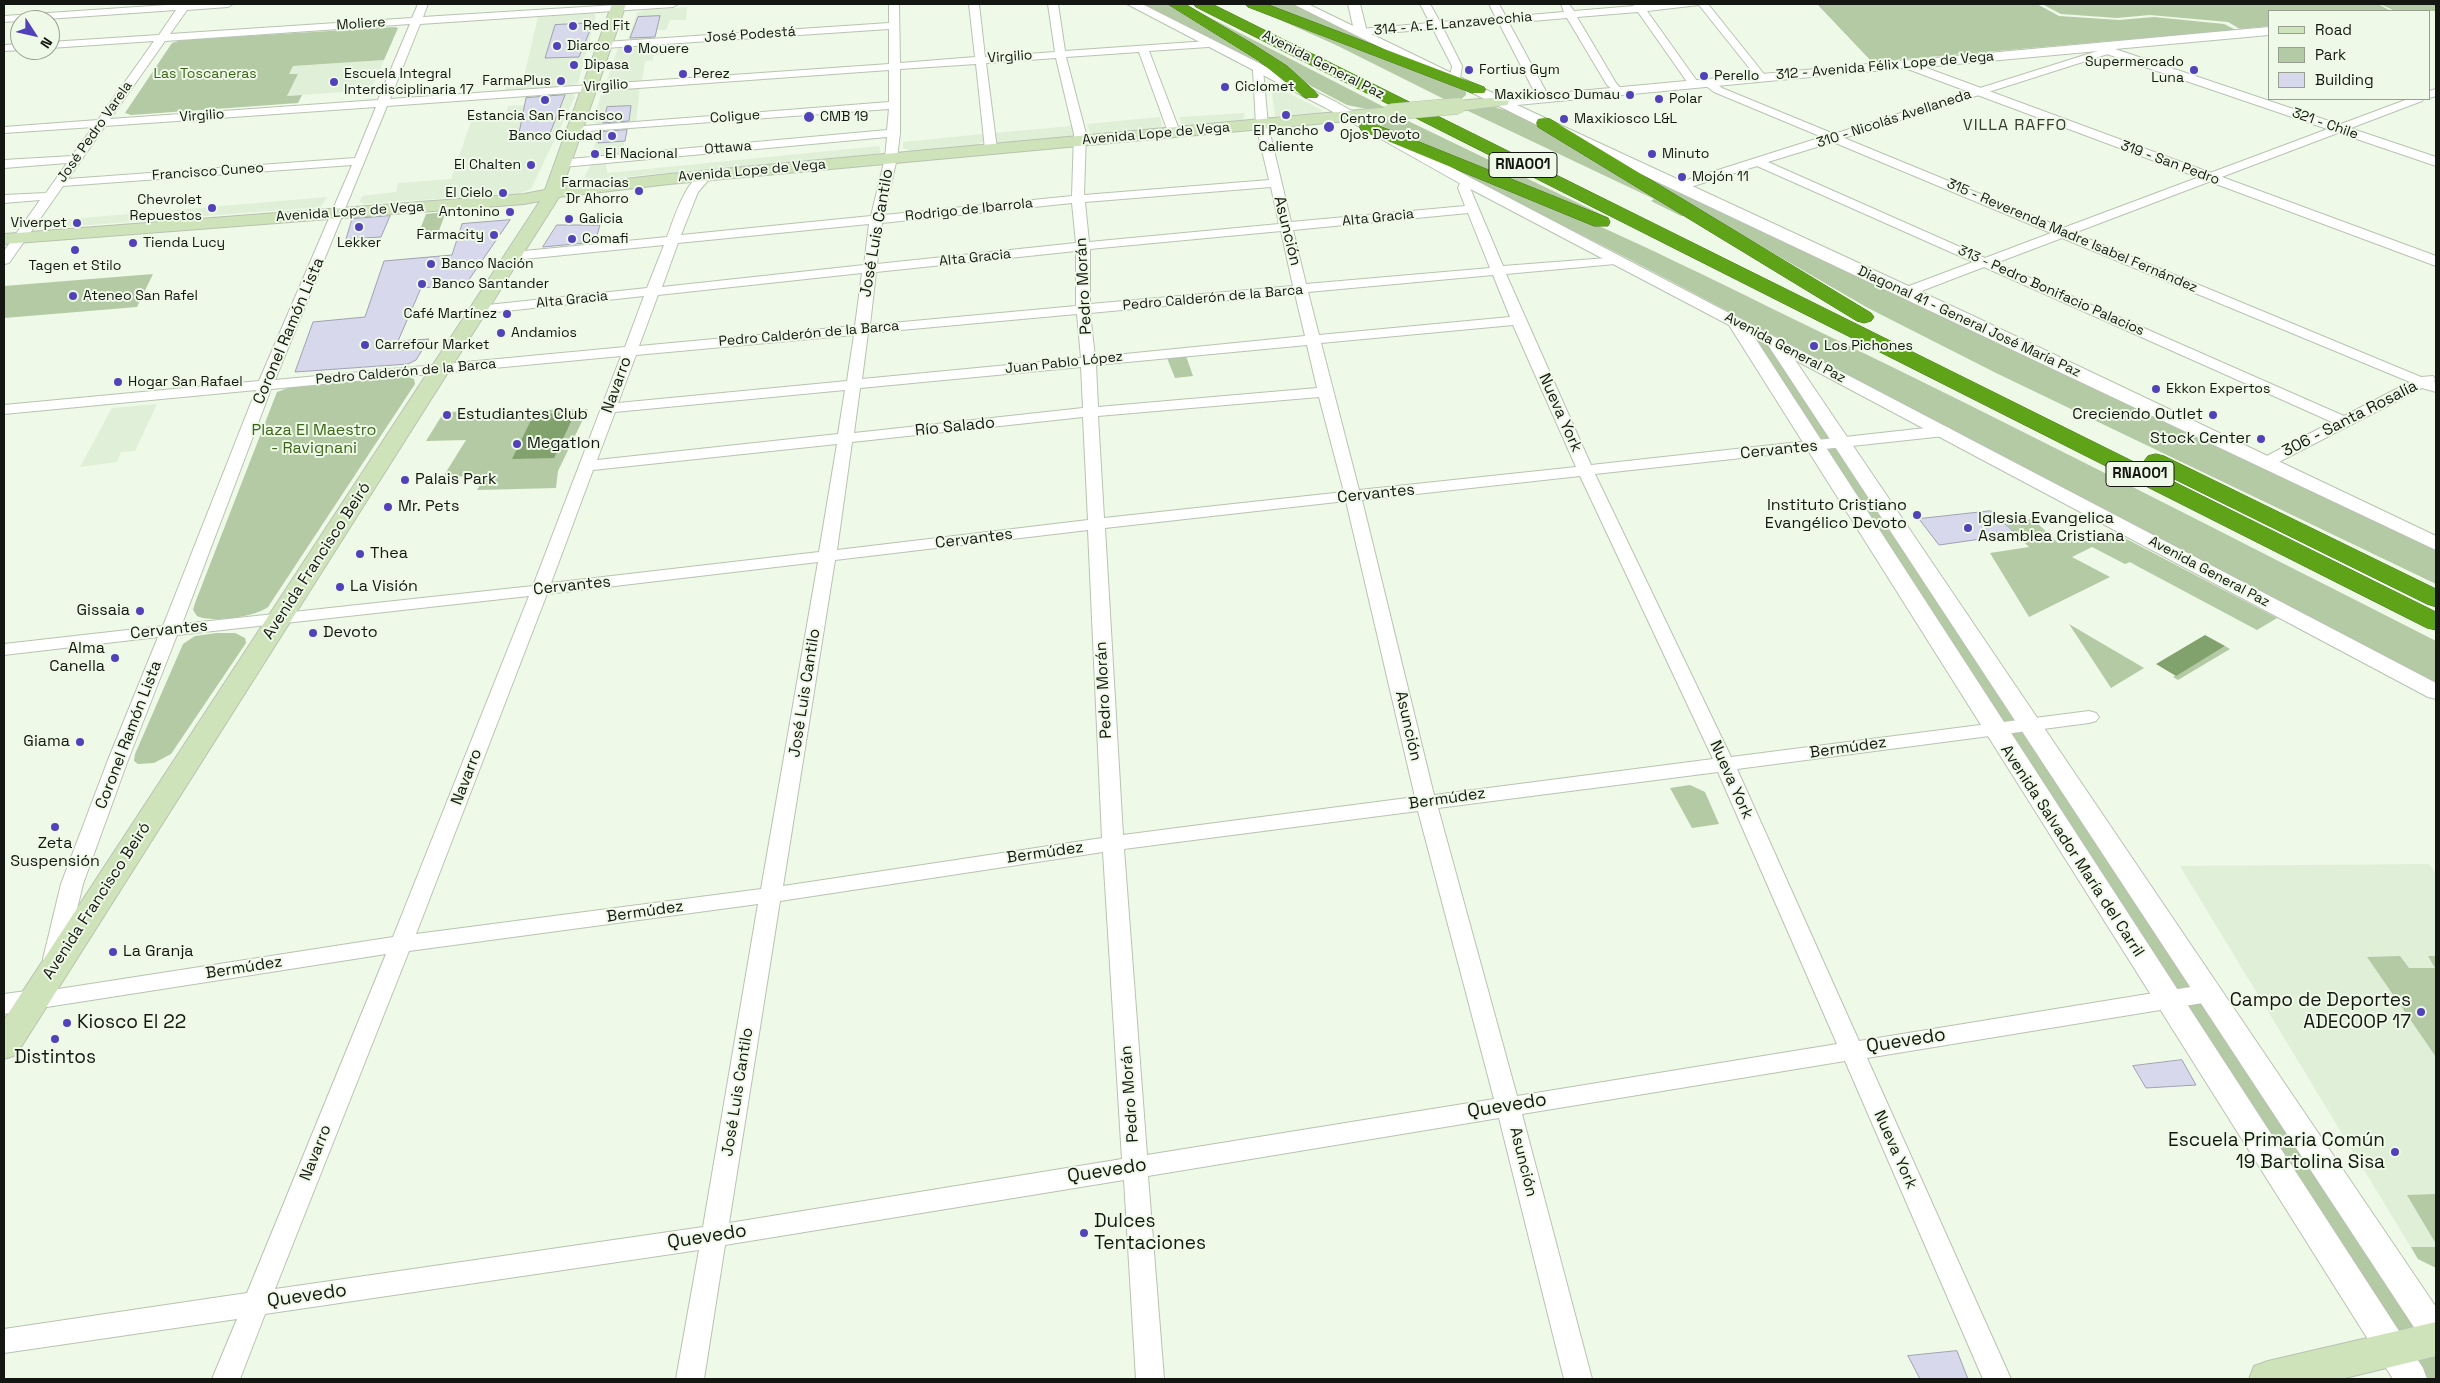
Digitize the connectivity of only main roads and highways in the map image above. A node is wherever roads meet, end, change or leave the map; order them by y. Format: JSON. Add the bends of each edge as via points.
{"nodes":[{"id":1,"x":1175,"y":4,"type":"edge"},
{"id":2,"x":1201,"y":4,"type":"edge"},
{"id":3,"x":1228,"y":4,"type":"edge"},
{"id":4,"x":1253,"y":4,"type":"edge"},
{"id":5,"x":619,"y":5,"type":"edge"},
{"id":6,"x":1478,"y":90,"type":"road end"},
{"id":7,"x":1311,"y":95,"type":"road end"},
{"id":8,"x":1501,"y":102,"type":"road end"},
{"id":9,"x":1544,"y":123,"type":"road end"},
{"id":10,"x":1367,"y":126,"type":"road end"},
{"id":11,"x":552,"y":194,"type":"junction"},
{"id":12,"x":12,"y":238,"type":"edge"},
{"id":13,"x":1855,"y":322,"type":"junction"},
{"id":14,"x":2436,"y":599,"type":"edge"},
{"id":15,"x":2436,"y":622,"type":"edge"},
{"id":16,"x":19,"y":1002,"type":"edge"},
{"id":17,"x":4,"y":1046,"type":"edge"},
{"id":18,"x":2436,"y":1340,"type":"edge"},
{"id":19,"x":2402,"y":1365,"type":"edge"},
{"id":20,"x":2268,"y":1379,"type":"edge"}],
"edges":[{"from":1,"to":7,"type":"highway","via":[[1301,84]]},
{"from":2,"to":13,"type":"highway","name":"Avenida General Paz","number":"RNA001"},
{"from":3,"to":13,"type":"highway","name":"Avenida General Paz","number":"RNA001"},
{"from":4,"to":6,"type":"highway"},
{"from":5,"to":11,"type":"main road","name":"Avenida Francisco Beiró"},
{"from":8,"to":11,"type":"main road","name":"Avenida Lope de Vega","bridge":true,"via":[[581,188]]},
{"from":9,"to":13,"type":"highway"},
{"from":10,"to":13,"type":"highway"},
{"from":11,"to":12,"type":"main road","name":"Avenida Lope de Vega","via":[[524,199]]},
{"from":11,"to":16,"type":"main road","name":"Avenida Francisco Beiró","via":[[51,970]]},
{"from":13,"to":14,"type":"highway","name":"Avenida General Paz","number":"RNA001"},
{"from":13,"to":15,"type":"highway","name":"Avenida General Paz","number":"RNA001"},
{"from":16,"to":17,"type":"main road","name":"Avenida Francisco Beiró"},
{"from":18,"to":19,"type":"main road"},
{"from":19,"to":20,"type":"main road"}]}
